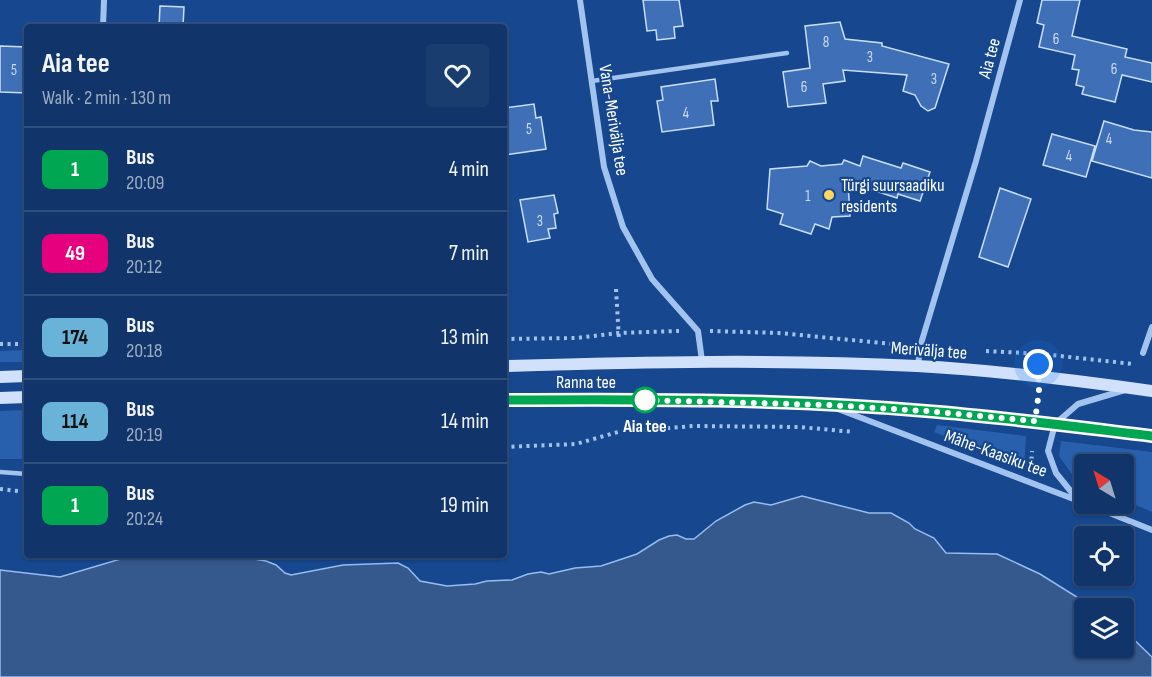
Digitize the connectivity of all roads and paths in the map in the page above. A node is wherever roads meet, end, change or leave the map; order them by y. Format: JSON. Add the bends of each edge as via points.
{"nodes":[{"id":1,"x":104,"y":0,"type":"edge"},
{"id":2,"x":580,"y":0,"type":"edge"},
{"id":3,"x":1020,"y":0,"type":"edge"},
{"id":4,"x":103,"y":24,"type":"edge"},
{"id":5,"x":787,"y":53,"type":"dead end"},
{"id":6,"x":592,"y":81,"type":"junction"},
{"id":7,"x":616,"y":289,"type":"dead end"},
{"id":8,"x":1152,"y":327,"type":"edge"},
{"id":9,"x":698,"y":331,"type":"junction"},
{"id":10,"x":619,"y":333,"type":"junction"},
{"id":11,"x":507,"y":339,"type":"edge"},
{"id":12,"x":619,"y":340,"type":"dead end"},
{"id":13,"x":0,"y":344,"type":"edge"},
{"id":14,"x":24,"y":344,"type":"edge"},
{"id":15,"x":920,"y":347,"type":"junction"},
{"id":16,"x":975,"y":350,"type":"dead end"},
{"id":17,"x":1143,"y":352,"type":"dead end"},
{"id":18,"x":702,"y":361,"type":"junction"},
{"id":19,"x":1140,"y":365,"type":"dead end"},
{"id":20,"x":507,"y":366,"type":"edge"},
{"id":21,"x":918,"y":366,"type":"junction"},
{"id":22,"x":24,"y":376,"type":"edge"},
{"id":23,"x":0,"y":377,"type":"edge"},
{"id":24,"x":1131,"y":388,"type":"junction"},
{"id":25,"x":1152,"y":391,"type":"edge"},
{"id":26,"x":24,"y":397,"type":"edge"},
{"id":27,"x":0,"y":398,"type":"edge"},
{"id":28,"x":507,"y":400,"type":"edge"},
{"id":29,"x":829,"y":405,"type":"junction"},
{"id":30,"x":1055,"y":424,"type":"junction"},
{"id":31,"x":618,"y":426,"type":"dead end"},
{"id":32,"x":618,"y":432,"type":"junction"},
{"id":33,"x":856,"y":432,"type":"dead end"},
{"id":34,"x":1152,"y":436,"type":"edge"},
{"id":35,"x":507,"y":447,"type":"edge"},
{"id":36,"x":0,"y":472,"type":"edge"},
{"id":37,"x":24,"y":474,"type":"edge"},
{"id":38,"x":0,"y":489,"type":"edge"},
{"id":39,"x":24,"y":492,"type":"edge"},
{"id":40,"x":1074,"y":492,"type":"edge"},
{"id":41,"x":1074,"y":499,"type":"edge"},
{"id":42,"x":1113,"y":514,"type":"edge"},
{"id":43,"x":1152,"y":530,"type":"edge"}],
"edges":[{"from":1,"to":4,"type":"street"},
{"from":2,"to":6,"type":"street","name":"Vana-Merivälja tee"},
{"from":3,"to":15,"type":"street","name":"Aia tee"},
{"from":5,"to":6,"type":"lane"},
{"from":6,"to":9,"type":"street","name":"Vana-Merivälja tee","via":[[604,166],[623,227],[652,279]]},
{"from":7,"to":10,"type":"path"},
{"from":8,"to":17,"type":"street"},
{"from":9,"to":10,"type":"path"},
{"from":9,"to":15,"type":"path","via":[[779,333]]},
{"from":9,"to":18,"type":"street"},
{"from":10,"to":11,"type":"path"},
{"from":10,"to":12,"type":"path"},
{"from":13,"to":14,"type":"path"},
{"from":15,"to":21,"type":"street","name":"Aia tee"},
{"from":16,"to":19,"type":"path"},
{"from":18,"to":20,"type":"main road","name":"Ranna tee"},
{"from":18,"to":21,"type":"main road","name":"Merivälja tee"},
{"from":21,"to":24,"type":"main road","name":"Merivälja tee"},
{"from":22,"to":23,"type":"main road"},
{"from":24,"to":25,"type":"main road","name":"Merivälja tee"},
{"from":24,"to":30,"type":"street","via":[[1078,404]]},
{"from":26,"to":27,"type":"main road"},
{"from":28,"to":29,"type":"main road","name":"Ranna tee","via":[[705,400]]},
{"from":29,"to":30,"type":"main road"},
{"from":29,"to":41,"type":"street","name":"Mähe-Kaasiku tee"},
{"from":30,"to":34,"type":"main road"},
{"from":30,"to":40,"type":"street","via":[[1048,451],[1056,473]]},
{"from":31,"to":32,"type":"path"},
{"from":32,"to":33,"type":"path","via":[[694,426]]},
{"from":32,"to":35,"type":"path","via":[[576,444]]},
{"from":36,"to":37,"type":"lane"},
{"from":38,"to":39,"type":"path"},
{"from":42,"to":43,"type":"street","name":"Mähe-Kaasiku tee"}]}
